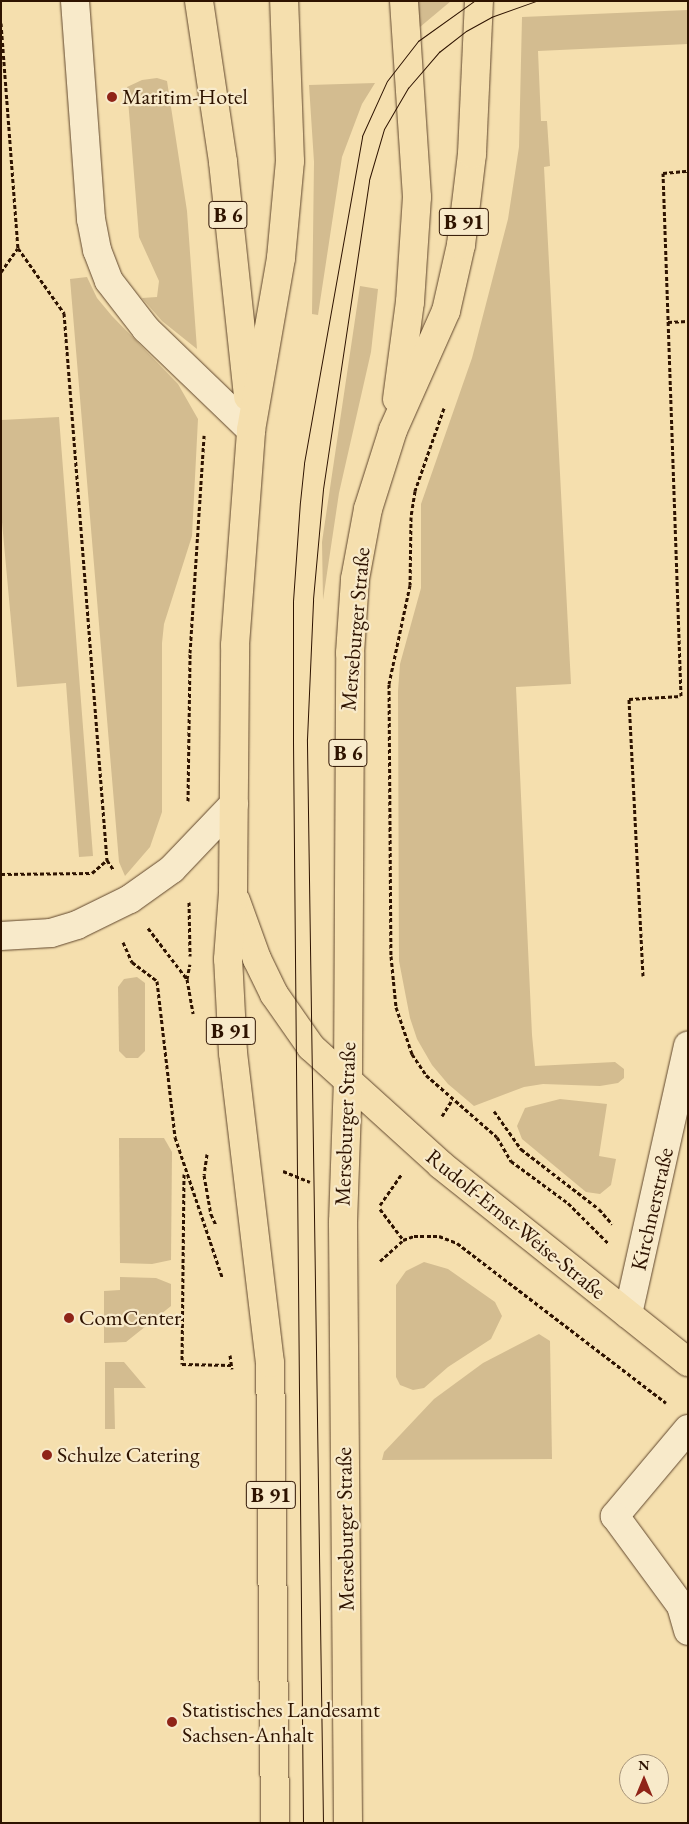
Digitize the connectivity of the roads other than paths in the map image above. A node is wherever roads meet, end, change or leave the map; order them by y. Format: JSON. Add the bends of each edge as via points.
{"nodes":[{"id":1,"x":75,"y":1,"type":"edge"},
{"id":2,"x":199,"y":1,"type":"edge"},
{"id":3,"x":284,"y":1,"type":"edge"},
{"id":4,"x":404,"y":1,"type":"edge"},
{"id":5,"x":479,"y":1,"type":"edge"},
{"id":6,"x":251,"y":430,"type":"junction"},
{"id":7,"x":393,"y":430,"type":"junction"},
{"id":8,"x":234,"y":804,"type":"junction"},
{"id":9,"x":233,"y":893,"type":"junction"},
{"id":10,"x":1,"y":936,"type":"edge"},
{"id":11,"x":688,"y":1046,"type":"edge"},
{"id":12,"x":348,"y":1081,"type":"junction"},
{"id":13,"x":628,"y":1314,"type":"junction"},
{"id":14,"x":688,"y":1362,"type":"edge"},
{"id":15,"x":680,"y":1419,"type":"edge"},
{"id":16,"x":688,"y":1630,"type":"edge"},
{"id":17,"x":275,"y":1823,"type":"edge"},
{"id":18,"x":348,"y":1823,"type":"edge"}],
"edges":[{"from":1,"to":6,"type":"street","via":[[96,250],[108,281],[126,306]]},
{"from":2,"to":6,"type":"main road","number":"B 6","via":[[223,162]]},
{"from":3,"to":6,"type":"main road","via":[[290,161],[288,197],[281,258]]},
{"from":4,"to":7,"type":"main road","number":"B 6","via":[[417,197],[410,302]]},
{"from":5,"to":7,"type":"main road","number":"B 91","via":[[472,154],[461,245],[446,311]]},
{"from":6,"to":8,"type":"main road","via":[[235,645]]},
{"from":7,"to":12,"type":"main road","name":"Merseburger Straße","number":"B 6","via":[[368,509],[355,579],[350,653]]},
{"from":8,"to":9,"type":"main road"},
{"from":8,"to":10,"type":"street","via":[[188,853],[130,899],[77,925],[51,932]]},
{"from":9,"to":12,"type":"main road","name":"Rudolf-Ernst-Weise-Straße","via":[[257,959],[274,994],[312,1047]]},
{"from":9,"to":17,"type":"main road","number":"B 91","via":[[228,1004],[270,1363]]},
{"from":11,"to":13,"type":"street","name":"Kirchnerstraße"},
{"from":12,"to":13,"type":"main road","name":"Rudolf-Ernst-Weise-Straße","via":[[442,1166]]},
{"from":12,"to":18,"type":"main road","name":"Merseburger Straße","via":[[343,1222]]},
{"from":13,"to":14,"type":"main road","name":"Rudolf-Ernst-Weise-Straße"},
{"from":15,"to":16,"type":"street","via":[[615,1516],[681,1606]]}]}
